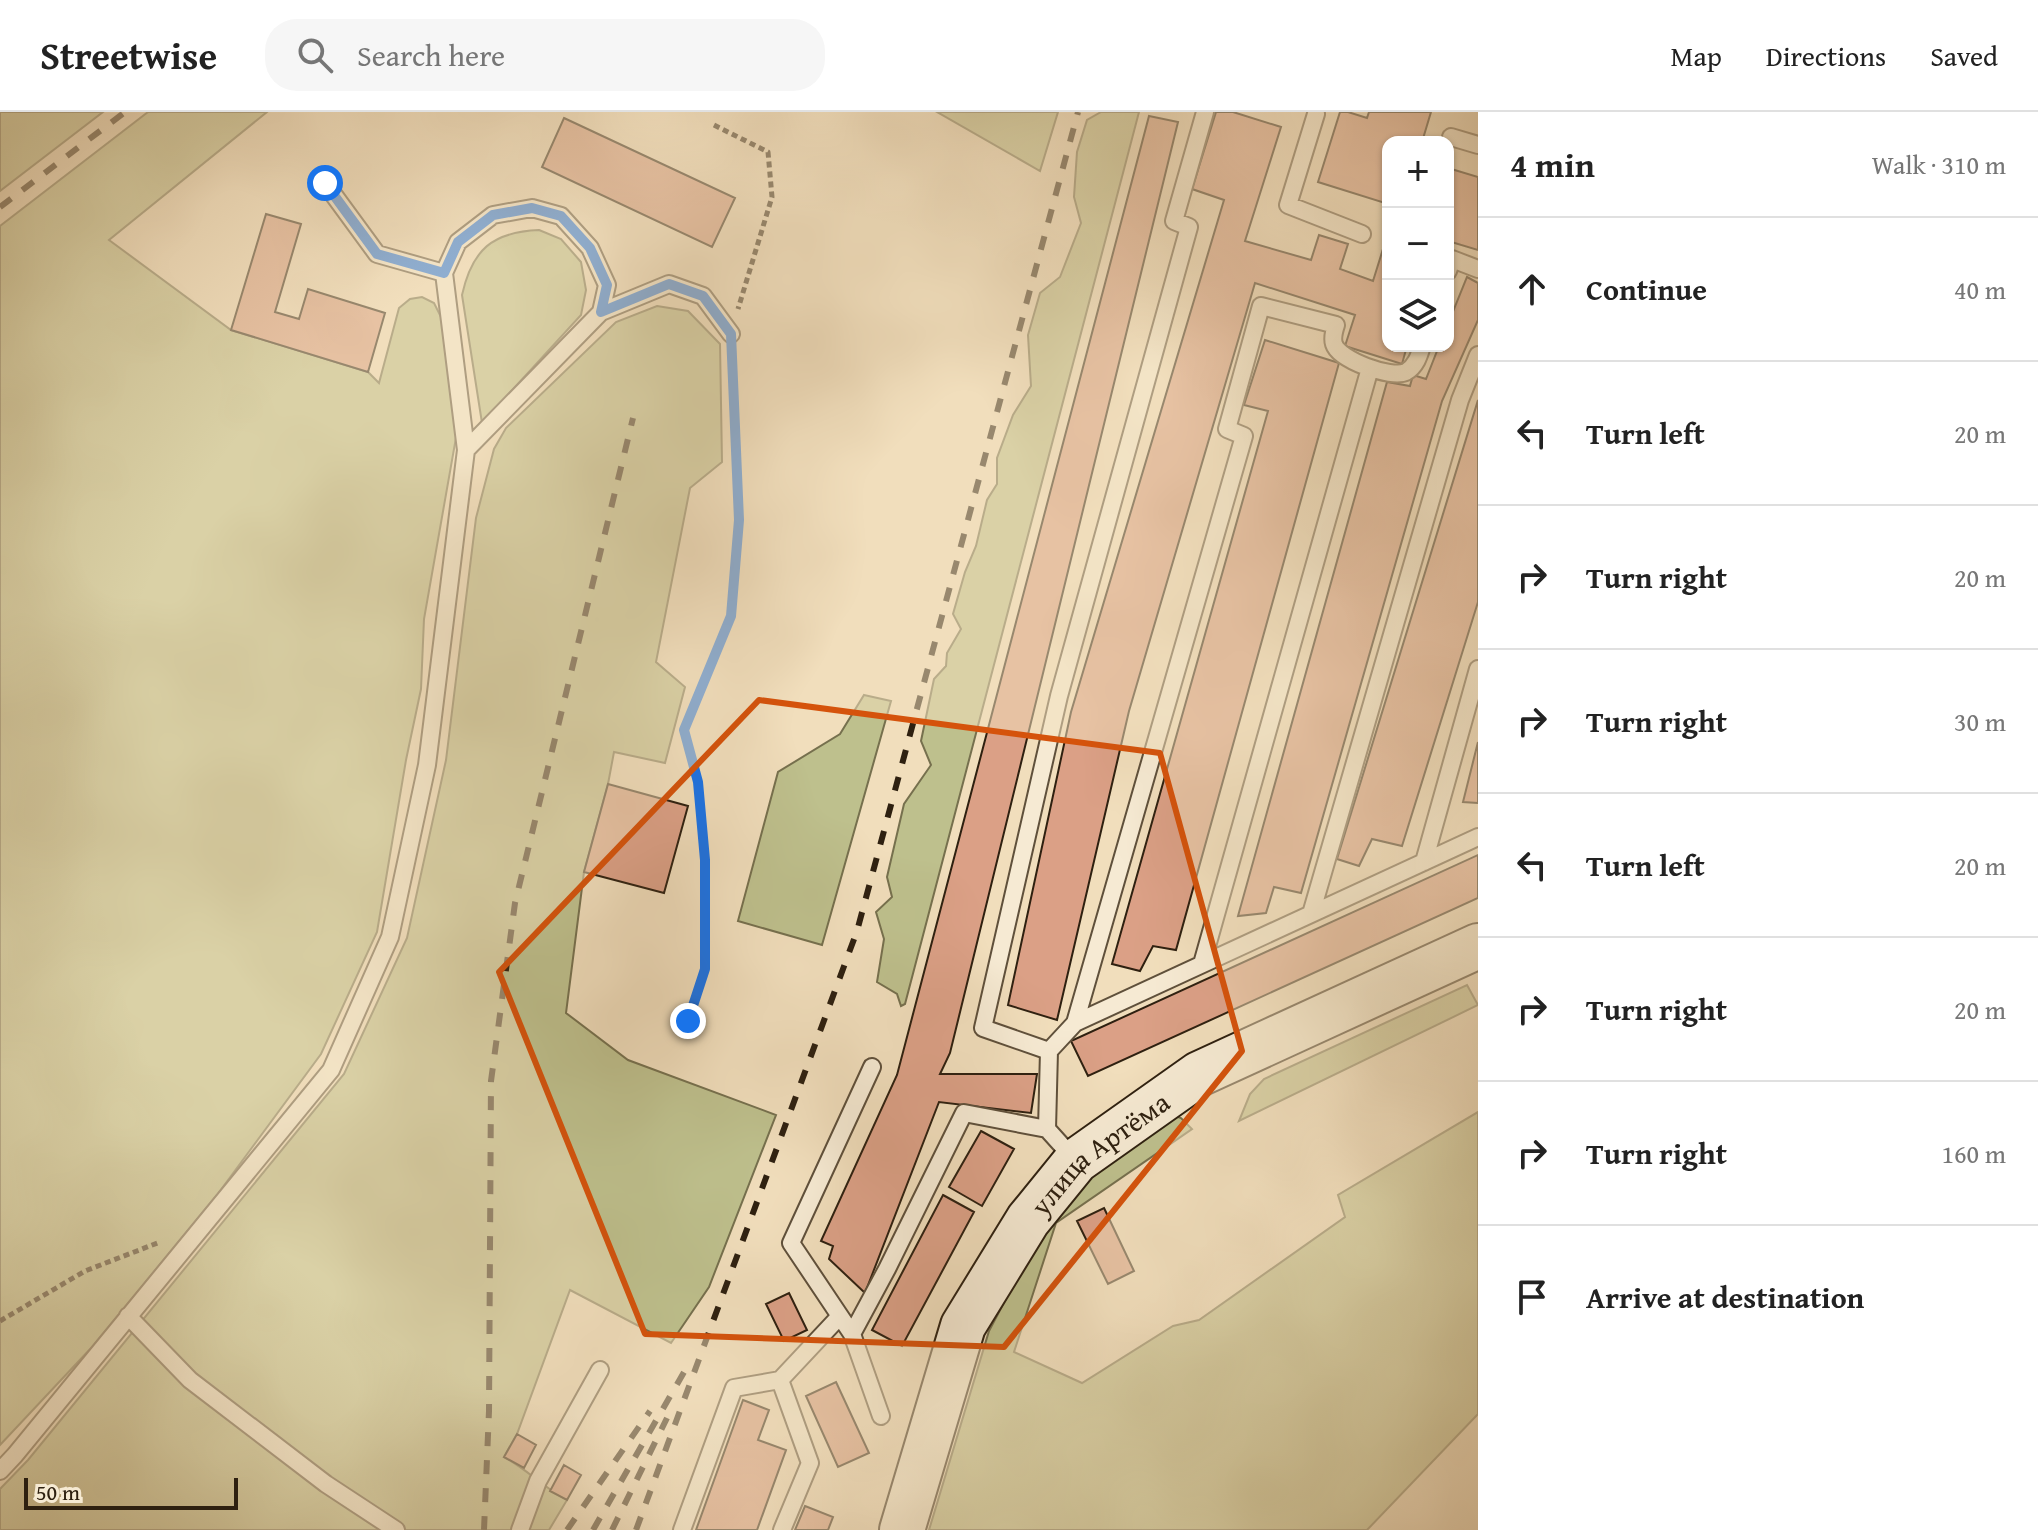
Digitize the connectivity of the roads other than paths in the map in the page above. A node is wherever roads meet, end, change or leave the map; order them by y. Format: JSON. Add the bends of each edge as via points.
{"nodes":[{"id":1,"x":1205,"y":112,"type":"edge"},
{"id":2,"x":1315,"y":113,"type":"edge"},
{"id":3,"x":1454,"y":138,"type":"edge"},
{"id":4,"x":1478,"y":145,"type":"edge"},
{"id":5,"x":325,"y":183,"type":"dead end"},
{"id":6,"x":1362,"y":234,"type":"dead end"},
{"id":7,"x":1454,"y":260,"type":"edge"},
{"id":8,"x":1478,"y":269,"type":"edge"},
{"id":9,"x":444,"y":273,"type":"junction"},
{"id":10,"x":601,"y":312,"type":"junction"},
{"id":11,"x":731,"y":334,"type":"road end"},
{"id":12,"x":1420,"y":352,"type":"edge"},
{"id":13,"x":1478,"y":355,"type":"edge"},
{"id":14,"x":1370,"y":368,"type":"junction"},
{"id":15,"x":466,"y":450,"type":"junction"},
{"id":16,"x":1478,"y":669,"type":"edge"},
{"id":17,"x":1478,"y":837,"type":"edge"},
{"id":18,"x":1424,"y":862,"type":"junction"},
{"id":19,"x":1311,"y":914,"type":"junction"},
{"id":20,"x":1478,"y":946,"type":"edge"},
{"id":21,"x":1202,"y":964,"type":"junction"},
{"id":22,"x":1075,"y":1023,"type":"junction"},
{"id":23,"x":1049,"y":1051,"type":"junction"},
{"id":24,"x":872,"y":1067,"type":"dead end"},
{"id":25,"x":1047,"y":1129,"type":"junction"},
{"id":26,"x":1076,"y":1161,"type":"junction"},
{"id":27,"x":128,"y":1316,"type":"junction"},
{"id":28,"x":840,"y":1316,"type":"junction"},
{"id":29,"x":852,"y":1334,"type":"junction"},
{"id":30,"x":600,"y":1370,"type":"dead end"},
{"id":31,"x":780,"y":1380,"type":"junction"},
{"id":32,"x":881,"y":1416,"type":"dead end"},
{"id":33,"x":0,"y":1471,"type":"edge"},
{"id":34,"x":396,"y":1530,"type":"edge"},
{"id":35,"x":520,"y":1530,"type":"edge"},
{"id":36,"x":682,"y":1530,"type":"edge"},
{"id":37,"x":782,"y":1530,"type":"edge"},
{"id":38,"x":902,"y":1530,"type":"edge"}],
"edges":[{"from":1,"to":23,"type":"lane","via":[[1174,221],[1189,227],[1059,696],[983,1028]]},
{"from":2,"to":6,"type":"lane","via":[[1288,205]]},
{"from":3,"to":4,"type":"lane"},
{"from":5,"to":9,"type":"lane","via":[[377,254]]},
{"from":7,"to":8,"type":"lane"},
{"from":9,"to":10,"type":"lane","via":[[458,242],[493,215],[532,208],[561,216],[590,248],[607,285]]},
{"from":9,"to":15,"type":"lane"},
{"from":10,"to":11,"type":"lane","via":[[669,284],[703,296]]},
{"from":10,"to":15,"type":"lane"},
{"from":12,"to":14,"type":"lane","via":[[1407,371]]},
{"from":13,"to":19,"type":"lane","via":[[1460,400]]},
{"from":14,"to":21,"type":"lane"},
{"from":14,"to":22,"type":"lane","via":[[1339,354],[1333,337],[1336,325],[1261,306],[1227,429],[1244,436]]},
{"from":15,"to":27,"type":"lane","via":[[427,765],[390,937],[331,1070]]},
{"from":16,"to":18,"type":"lane"},
{"from":17,"to":18,"type":"lane"},
{"from":18,"to":19,"type":"lane"},
{"from":19,"to":21,"type":"lane"},
{"from":20,"to":26,"type":"street","name":"улица Артёма","via":[[1199,1074]]},
{"from":21,"to":22,"type":"lane"},
{"from":22,"to":23,"type":"lane"},
{"from":23,"to":25,"type":"lane"},
{"from":24,"to":28,"type":"lane","via":[[791,1243]]},
{"from":25,"to":26,"type":"lane"},
{"from":25,"to":29,"type":"lane","via":[[964,1113]]},
{"from":26,"to":38,"type":"street","name":"улица Артёма","via":[[1028,1220],[963,1326]]},
{"from":27,"to":33,"type":"lane"},
{"from":27,"to":34,"type":"lane","via":[[190,1380],[326,1484]]},
{"from":28,"to":29,"type":"lane"},
{"from":28,"to":31,"type":"lane"},
{"from":29,"to":32,"type":"lane"},
{"from":30,"to":35,"type":"lane","via":[[538,1481]]},
{"from":31,"to":36,"type":"lane","via":[[734,1388]]},
{"from":31,"to":37,"type":"lane","via":[[810,1463]]}]}
